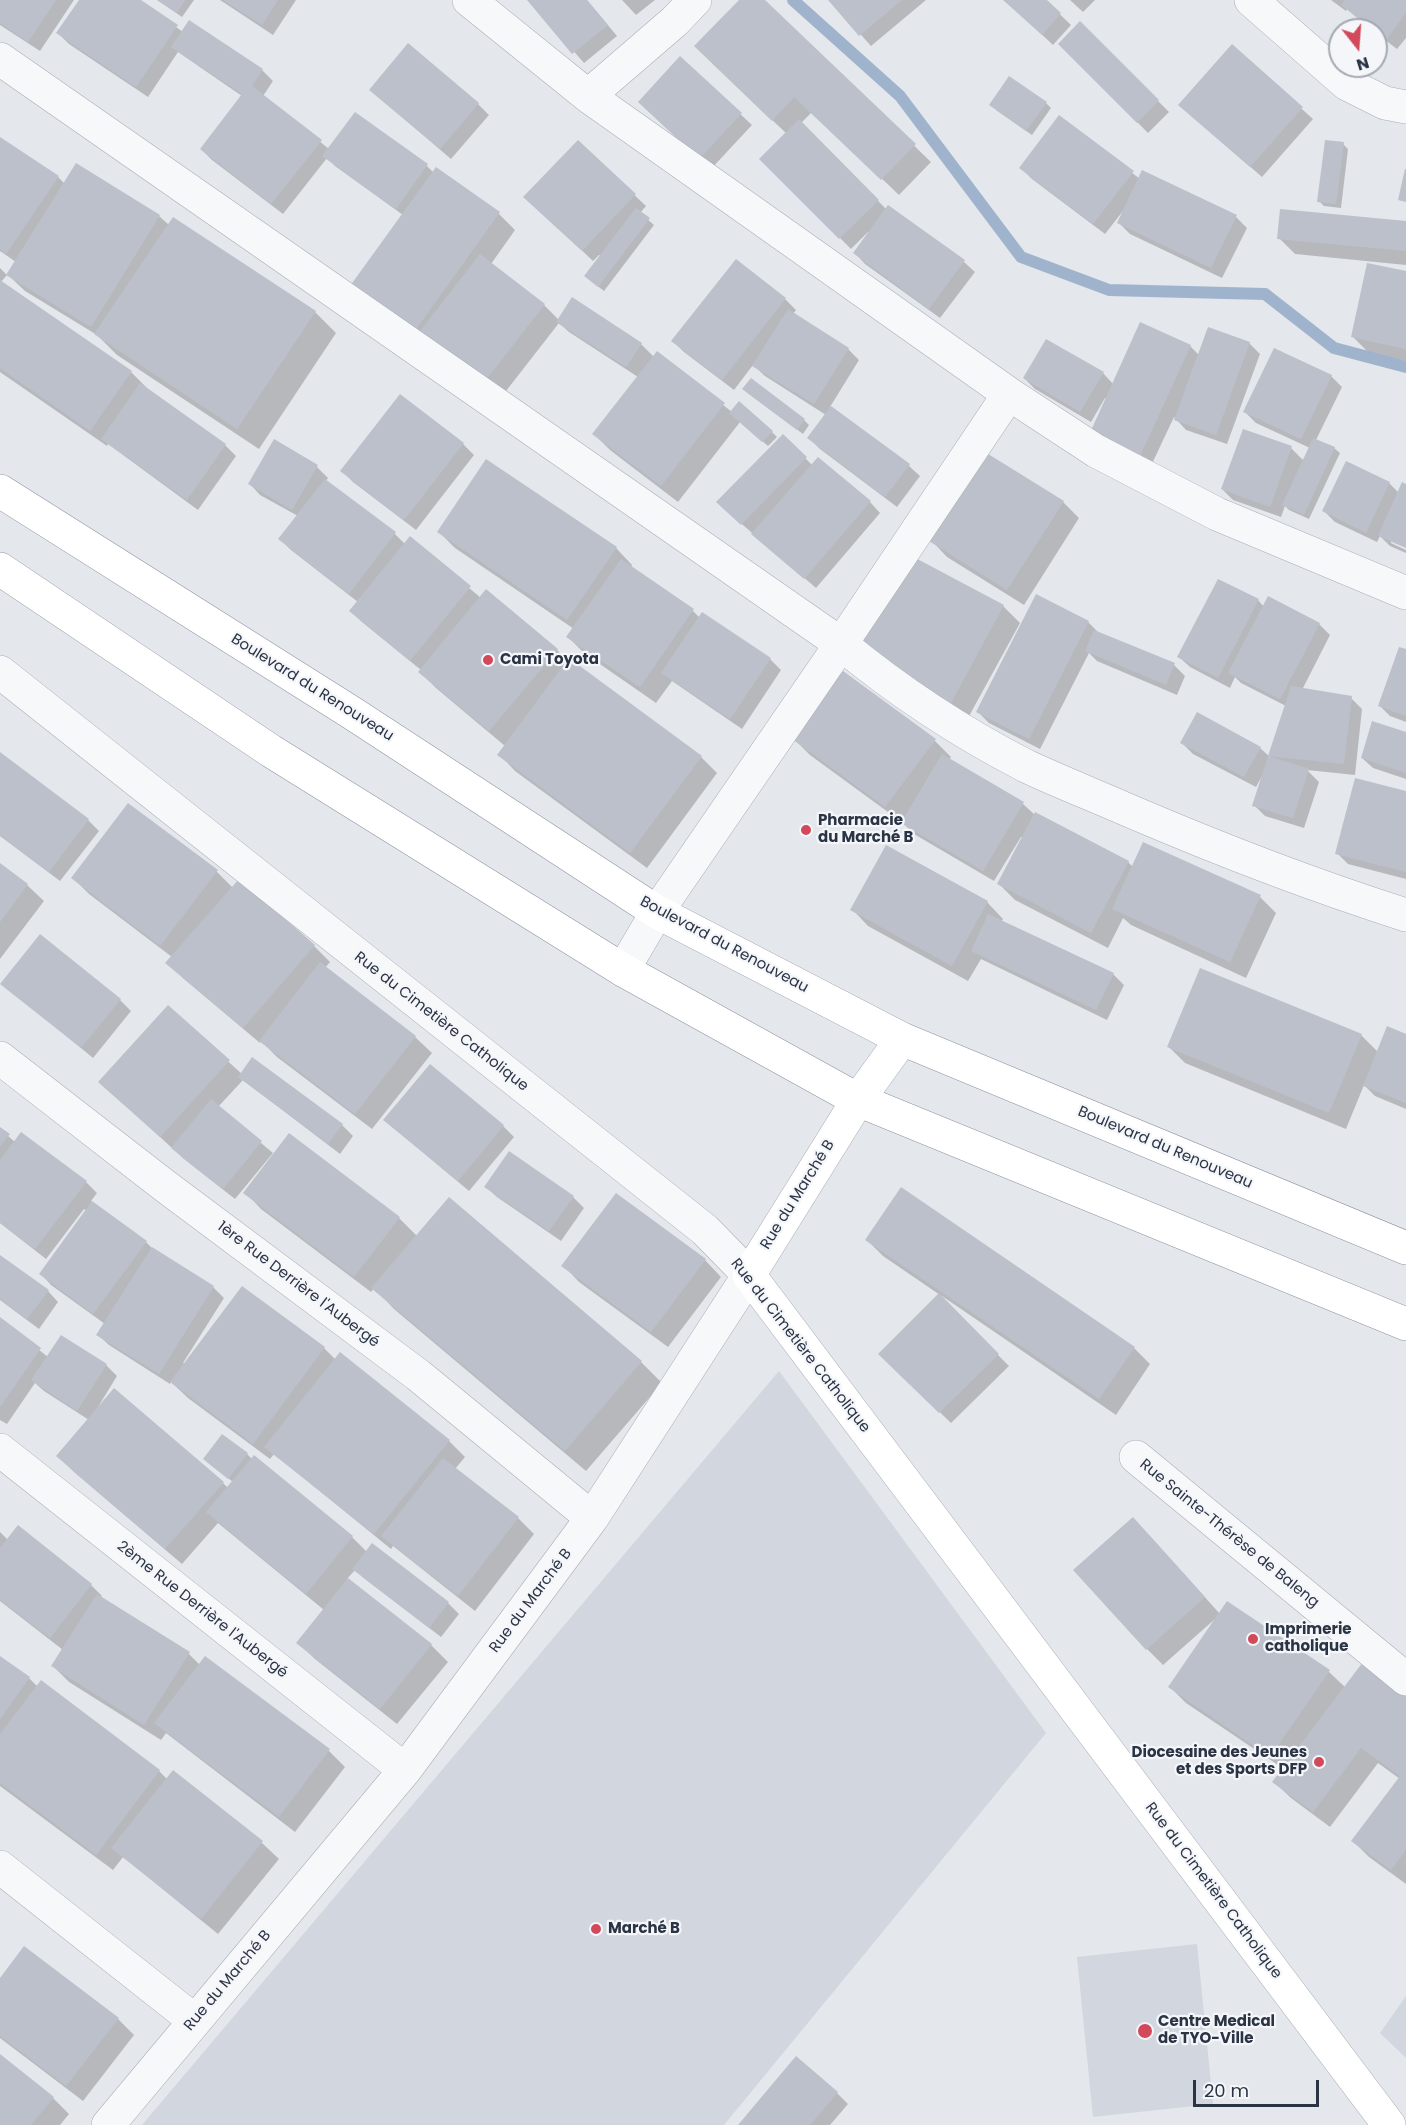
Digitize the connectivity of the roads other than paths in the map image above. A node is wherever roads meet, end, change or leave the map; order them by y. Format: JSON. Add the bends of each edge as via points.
{"nodes":[{"id":1,"x":469,"y":0,"type":"edge"},
{"id":2,"x":695,"y":0,"type":"edge"},
{"id":3,"x":1251,"y":0,"type":"edge"},
{"id":4,"x":0,"y":59,"type":"edge"},
{"id":5,"x":588,"y":96,"type":"junction"},
{"id":6,"x":1406,"y":107,"type":"edge"},
{"id":7,"x":1009,"y":394,"type":"junction"},
{"id":8,"x":0,"y":491,"type":"edge"},
{"id":9,"x":0,"y":568,"type":"edge"},
{"id":10,"x":1406,"y":593,"type":"edge"},
{"id":11,"x":841,"y":644,"type":"junction"},
{"id":12,"x":0,"y":672,"type":"edge"},
{"id":13,"x":657,"y":912,"type":"junction"},
{"id":14,"x":1406,"y":915,"type":"edge"},
{"id":15,"x":623,"y":970,"type":"junction"},
{"id":16,"x":902,"y":1039,"type":"junction"},
{"id":17,"x":0,"y":1058,"type":"edge"},
{"id":18,"x":858,"y":1100,"type":"junction"},
{"id":19,"x":1406,"y":1248,"type":"edge"},
{"id":20,"x":749,"y":1275,"type":"junction"},
{"id":21,"x":1406,"y":1324,"type":"edge"},
{"id":22,"x":0,"y":1450,"type":"edge"},
{"id":23,"x":1136,"y":1457,"type":"dead end"},
{"id":24,"x":592,"y":1518,"type":"junction"},
{"id":25,"x":1406,"y":1679,"type":"edge"},
{"id":26,"x":405,"y":1770,"type":"junction"},
{"id":27,"x":0,"y":1867,"type":"edge"},
{"id":28,"x":195,"y":2021,"type":"junction"},
{"id":29,"x":108,"y":2125,"type":"edge"},
{"id":30,"x":1389,"y":2125,"type":"edge"}],
"edges":[{"from":1,"to":5,"type":"street"},
{"from":2,"to":5,"type":"street"},
{"from":3,"to":6,"type":"street","via":[[1347,84],[1385,104]]},
{"from":4,"to":11,"type":"street"},
{"from":5,"to":7,"type":"street"},
{"from":7,"to":10,"type":"street","via":[[1096,452],[1217,514]]},
{"from":7,"to":11,"type":"street"},
{"from":8,"to":13,"type":"main road","name":"Boulevard du Renouveau"},
{"from":9,"to":15,"type":"main road","via":[[271,751]]},
{"from":11,"to":13,"type":"street"},
{"from":11,"to":14,"type":"street","via":[[958,728],[1028,766],[1321,888]]},
{"from":12,"to":20,"type":"street","name":"Rue du Cimetière Catholique","via":[[705,1230]]},
{"from":13,"to":15,"type":"street"},
{"from":13,"to":16,"type":"main road","name":"Boulevard du Renouveau"},
{"from":15,"to":18,"type":"main road"},
{"from":16,"to":18,"type":"main road","name":"Rue du Marché B"},
{"from":16,"to":19,"type":"main road","name":"Boulevard du Renouveau"},
{"from":17,"to":24,"type":"street","name":"1ère Rue Derrière l'Aubergé","via":[[418,1375]]},
{"from":18,"to":20,"type":"main road","name":"Rue du Marché B"},
{"from":18,"to":21,"type":"main road"},
{"from":20,"to":24,"type":"street","name":"Rue du Marché B"},
{"from":20,"to":30,"type":"main road","name":"Rue du Cimetière Catholique"},
{"from":22,"to":26,"type":"street","name":"2ème Rue Derrière l'Aubergé"},
{"from":23,"to":25,"type":"street","name":"Rue Sainte-Thérèse de Baleng"},
{"from":24,"to":26,"type":"street","name":"Rue du Marché B"},
{"from":26,"to":28,"type":"street","name":"Rue du Marché B"},
{"from":27,"to":28,"type":"street"},
{"from":28,"to":29,"type":"street","name":"Rue du Marché B"}]}
